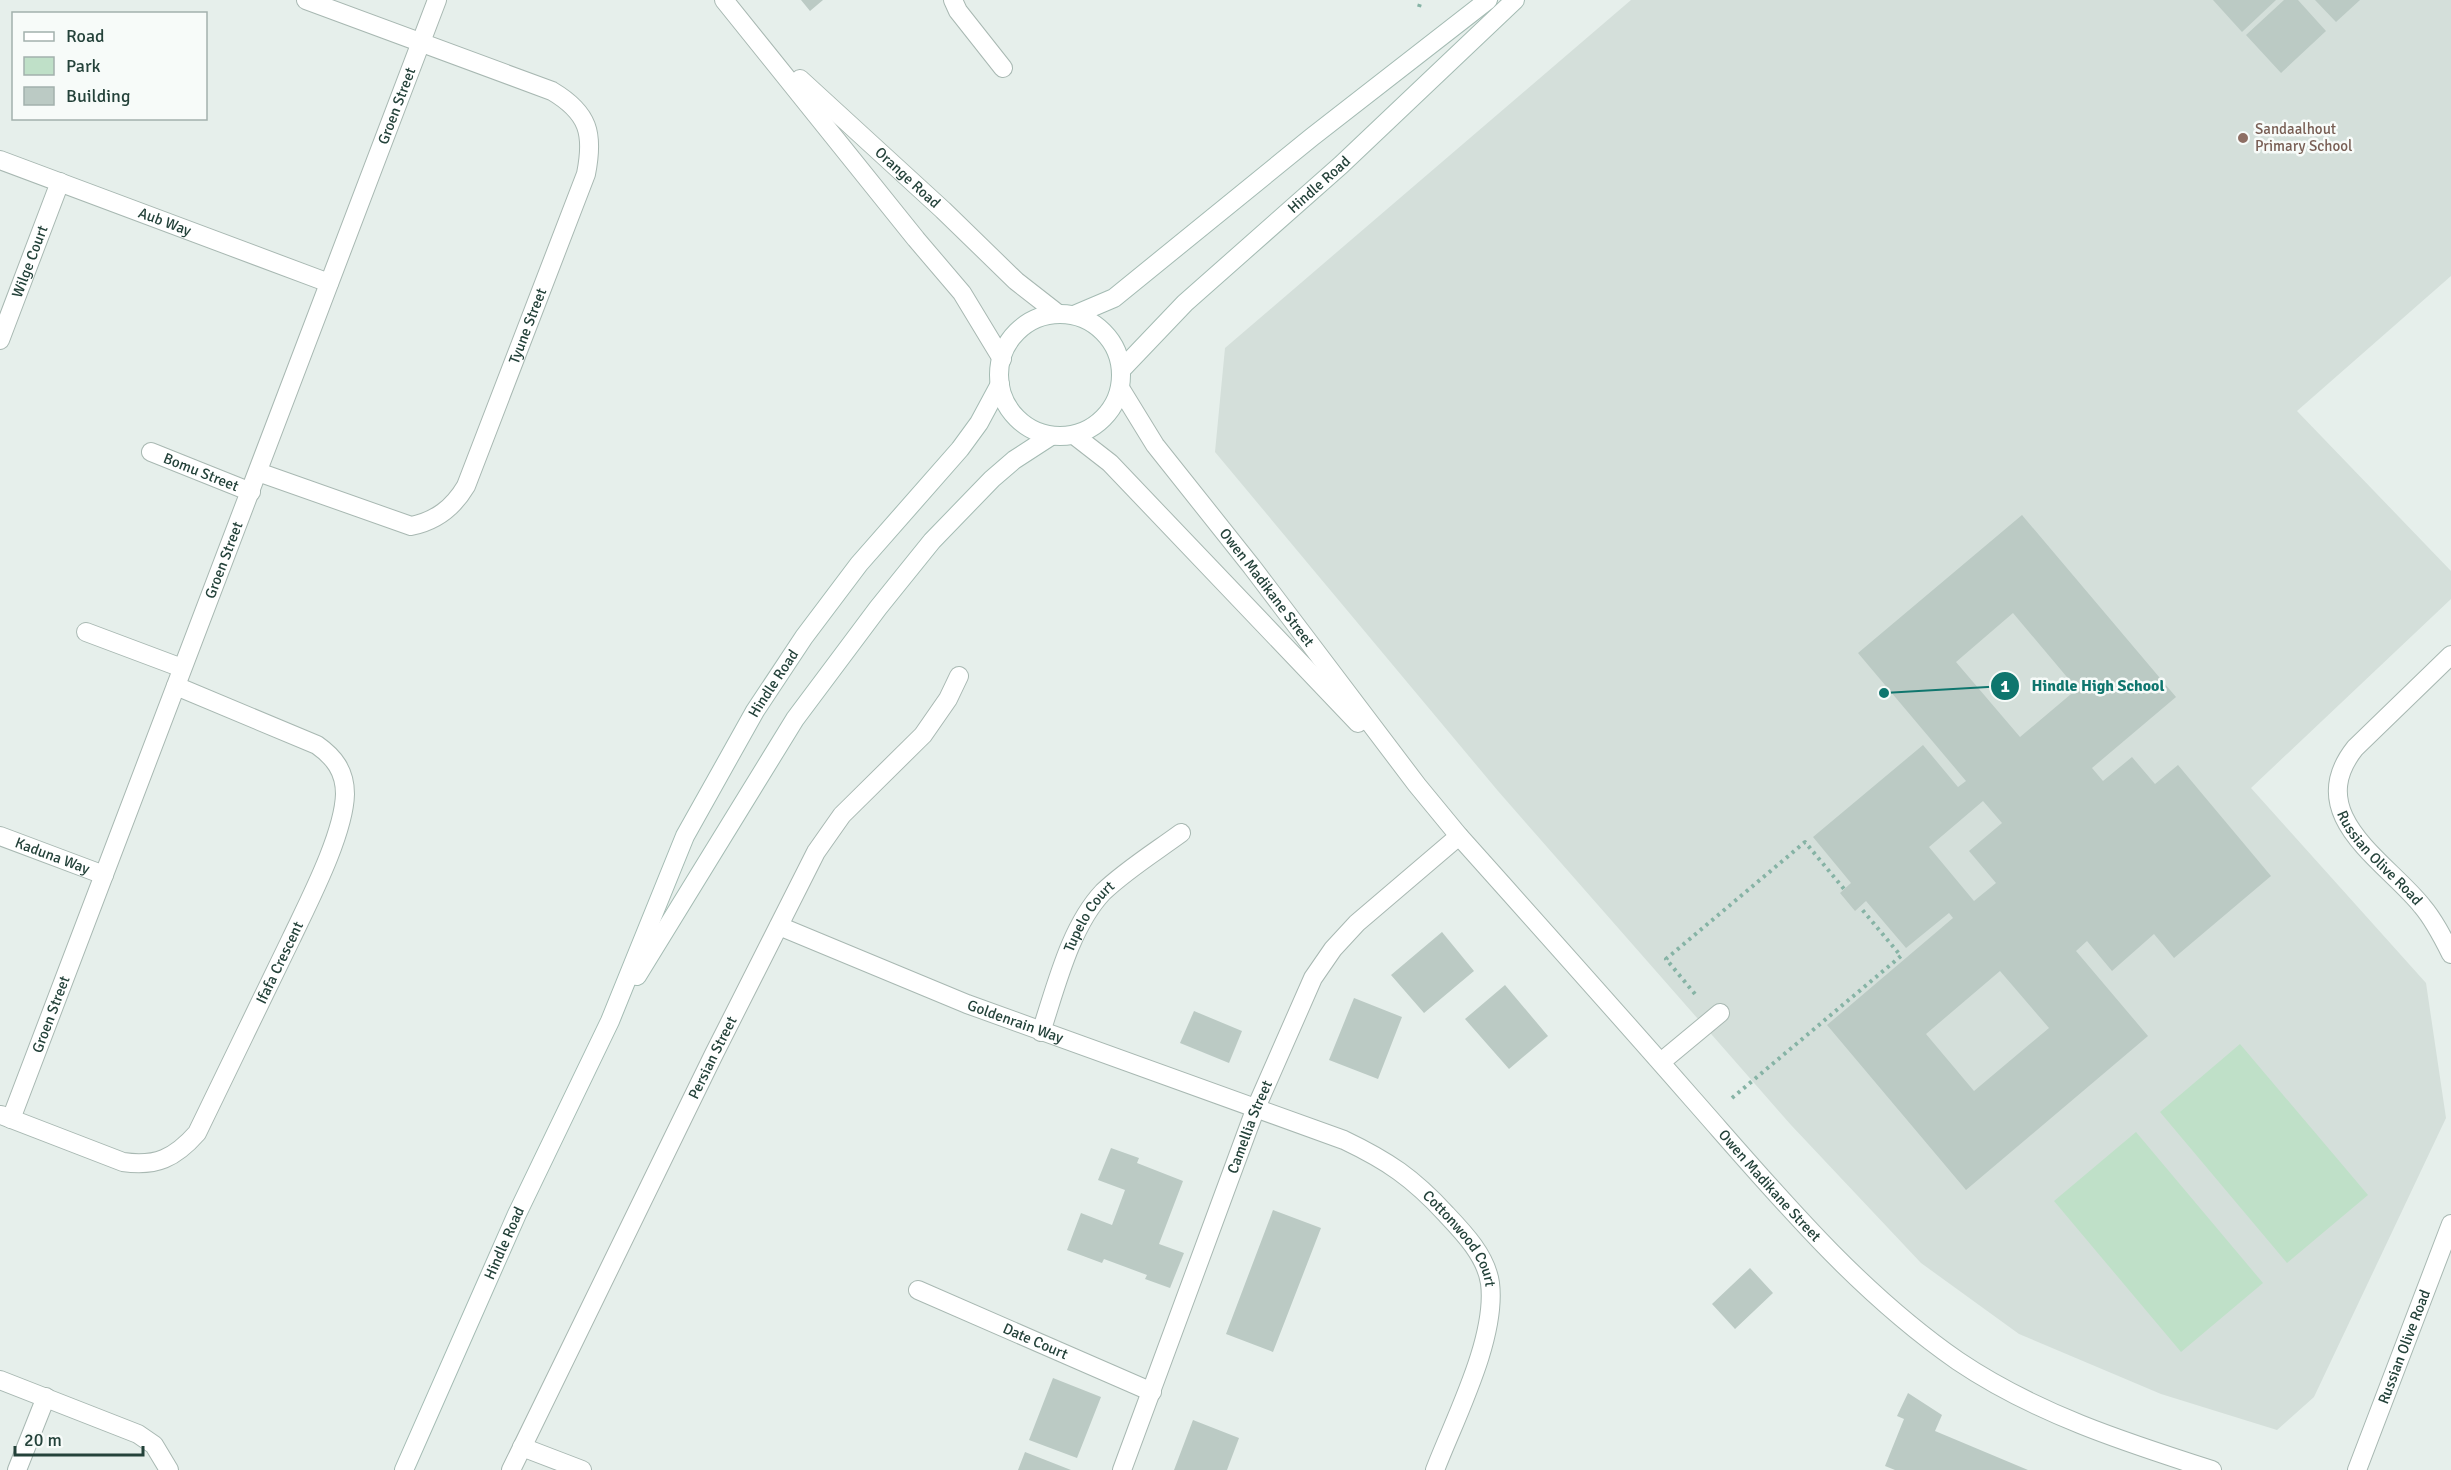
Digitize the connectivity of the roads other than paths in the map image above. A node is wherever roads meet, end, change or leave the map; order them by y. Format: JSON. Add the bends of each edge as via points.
{"nodes":[{"id":1,"x":306,"y":0,"type":"edge"},
{"id":2,"x":436,"y":0,"type":"edge"},
{"id":3,"x":724,"y":0,"type":"edge"},
{"id":4,"x":953,"y":0,"type":"edge"},
{"id":5,"x":1488,"y":0,"type":"edge"},
{"id":6,"x":1515,"y":0,"type":"edge"},
{"id":7,"x":420,"y":42,"type":"junction"},
{"id":8,"x":759,"y":42,"type":"junction"},
{"id":9,"x":1003,"y":68,"type":"dead end"},
{"id":10,"x":0,"y":160,"type":"edge"},
{"id":11,"x":60,"y":183,"type":"junction"},
{"id":12,"x":329,"y":283,"type":"junction"},
{"id":13,"x":1066,"y":314,"type":"junction"},
{"id":14,"x":0,"y":340,"type":"edge"},
{"id":15,"x":1002,"y":358,"type":"junction"},
{"id":16,"x":1122,"y":369,"type":"junction"},
{"id":17,"x":1000,"y":384,"type":"junction"},
{"id":18,"x":1119,"y":388,"type":"junction"},
{"id":19,"x":1074,"y":435,"type":"junction"},
{"id":20,"x":1050,"y":436,"type":"junction"},
{"id":21,"x":151,"y":452,"type":"dead end"},
{"id":22,"x":258,"y":472,"type":"junction"},
{"id":23,"x":251,"y":492,"type":"junction"},
{"id":24,"x":86,"y":632,"type":"dead end"},
{"id":25,"x":2451,"y":655,"type":"edge"},
{"id":26,"x":182,"y":668,"type":"junction"},
{"id":27,"x":959,"y":676,"type":"dead end"},
{"id":28,"x":176,"y":686,"type":"junction"},
{"id":29,"x":1417,"y":785,"type":"junction"},
{"id":30,"x":1181,"y":833,"type":"dead end"},
{"id":31,"x":0,"y":836,"type":"edge"},
{"id":32,"x":1459,"y":836,"type":"junction"},
{"id":33,"x":104,"y":875,"type":"junction"},
{"id":34,"x":779,"y":926,"type":"junction"},
{"id":35,"x":2451,"y":954,"type":"edge"},
{"id":36,"x":1720,"y":1013,"type":"dead end"},
{"id":37,"x":610,"y":1021,"type":"junction"},
{"id":38,"x":1041,"y":1032,"type":"junction"},
{"id":39,"x":1661,"y":1062,"type":"junction"},
{"id":40,"x":1255,"y":1110,"type":"junction"},
{"id":41,"x":5,"y":1117,"type":"edge"},
{"id":42,"x":2451,"y":1224,"type":"edge"},
{"id":43,"x":918,"y":1290,"type":"dead end"},
{"id":44,"x":0,"y":1380,"type":"edge"},
{"id":45,"x":1152,"y":1392,"type":"junction"},
{"id":46,"x":46,"y":1397,"type":"junction"},
{"id":47,"x":522,"y":1447,"type":"junction"},
{"id":48,"x":17,"y":1470,"type":"edge"},
{"id":49,"x":169,"y":1470,"type":"edge"},
{"id":50,"x":404,"y":1470,"type":"edge"},
{"id":51,"x":511,"y":1470,"type":"edge"},
{"id":52,"x":582,"y":1470,"type":"edge"},
{"id":53,"x":1122,"y":1470,"type":"edge"},
{"id":54,"x":1435,"y":1470,"type":"edge"},
{"id":55,"x":2212,"y":1470,"type":"edge"},
{"id":56,"x":2357,"y":1470,"type":"edge"}],
"edges":[{"from":1,"to":7,"type":"street","name":"Tyune Street"},
{"from":2,"to":7,"type":"street","name":"Groen Street"},
{"from":3,"to":8,"type":"street","name":"Orange Road"},
{"from":4,"to":9,"type":"street"},
{"from":5,"to":13,"type":"street","via":[[1114,298]]},
{"from":6,"to":16,"type":"street","name":"Hindle Road","via":[[1341,165],[1185,303]]},
{"from":7,"to":12,"type":"street","name":"Groen Street"},
{"from":7,"to":22,"type":"street","name":"Tyune Street","via":[[565,99],[578,112],[590,135],[586,174],[466,486],[449,509],[411,526]]},
{"from":8,"to":13,"type":"street","name":"Orange Road","via":[[1016,281]]},
{"from":8,"to":15,"type":"street","name":"Orange Road","via":[[962,293]]},
{"from":10,"to":11,"type":"street","name":"Aub Way"},
{"from":11,"to":12,"type":"street","name":"Aub Way"},
{"from":11,"to":14,"type":"street","name":"Wilge Court"},
{"from":12,"to":22,"type":"street","name":"Groen Street"},
{"from":13,"to":15,"type":"street","via":[[1029,322],[1007,344]]},
{"from":13,"to":16,"type":"street","via":[[1090,321],[1103,330],[1114,344]]},
{"from":15,"to":17,"type":"street"},
{"from":16,"to":18,"type":"street"},
{"from":17,"to":20,"type":"street","via":[[1012,413]]},
{"from":17,"to":37,"type":"street","name":"Hindle Road","via":[[973,432],[859,564],[755,711],[685,836]]},
{"from":18,"to":19,"type":"street","via":[[1118,399],[1105,416]]},
{"from":18,"to":29,"type":"street","name":"Owen Madikane Street","via":[[1155,445]]},
{"from":19,"to":20,"type":"street"},
{"from":19,"to":29,"type":"street","name":"Owen Madikane Street","via":[[1110,463]]},
{"from":20,"to":37,"type":"street","name":"Hindle Road","via":[[1014,460],[973,497],[932,541],[864,627],[795,719]]},
{"from":21,"to":23,"type":"street","name":"Bomu Street"},
{"from":22,"to":23,"type":"street","name":"Groen Street"},
{"from":23,"to":26,"type":"street","name":"Groen Street"},
{"from":24,"to":26,"type":"street"},
{"from":25,"to":35,"type":"street","name":"Russian Olive Road","via":[[2355,748],[2342,767],[2337,788],[2344,821],[2423,907]]},
{"from":26,"to":28,"type":"street","name":"Groen Street"},
{"from":27,"to":34,"type":"street","name":"Persian Street","via":[[923,735],[842,815],[816,852]]},
{"from":28,"to":33,"type":"street","name":"Groen Street"},
{"from":28,"to":41,"type":"street","name":"Ifafa Crescent","via":[[317,745],[332,756],[342,771],[345,791],[338,831],[312,894],[197,1133],[184,1148],[153,1163],[123,1162]]},
{"from":29,"to":32,"type":"street","name":"Owen Madikane Street"},
{"from":30,"to":38,"type":"street","name":"Tupelo Court","via":[[1122,876],[1091,908],[1078,930]]},
{"from":31,"to":33,"type":"street","name":"Kaduna Way"},
{"from":32,"to":39,"type":"street","name":"Owen Madikane Street"},
{"from":32,"to":40,"type":"street","name":"Camellia Street","via":[[1357,923],[1333,949],[1313,978]]},
{"from":33,"to":41,"type":"street","name":"Groen Street"},
{"from":34,"to":38,"type":"street","name":"Goldenrain Way"},
{"from":34,"to":47,"type":"street","name":"Persian Street"},
{"from":36,"to":39,"type":"street"},
{"from":37,"to":50,"type":"street","name":"Hindle Road","via":[[517,1214]]},
{"from":38,"to":40,"type":"street","name":"Goldenrain Way"},
{"from":39,"to":55,"type":"street","name":"Owen Madikane Street","via":[[1834,1256],[1959,1361],[2038,1406],[2113,1438]]},
{"from":40,"to":45,"type":"street","name":"Camellia Street"},
{"from":40,"to":54,"type":"street","name":"Cottonwood Court","via":[[1344,1140],[1402,1171],[1437,1204],[1481,1258],[1490,1282],[1485,1342]]},
{"from":42,"to":56,"type":"street","name":"Russian Olive Road"},
{"from":43,"to":45,"type":"street","name":"Date Court"},
{"from":44,"to":46,"type":"street"},
{"from":45,"to":53,"type":"street","name":"Camellia Street"},
{"from":46,"to":48,"type":"street"},
{"from":46,"to":49,"type":"street","via":[[138,1434],[154,1445]]},
{"from":47,"to":51,"type":"street","name":"Persian Street"},
{"from":47,"to":52,"type":"street"}]}
